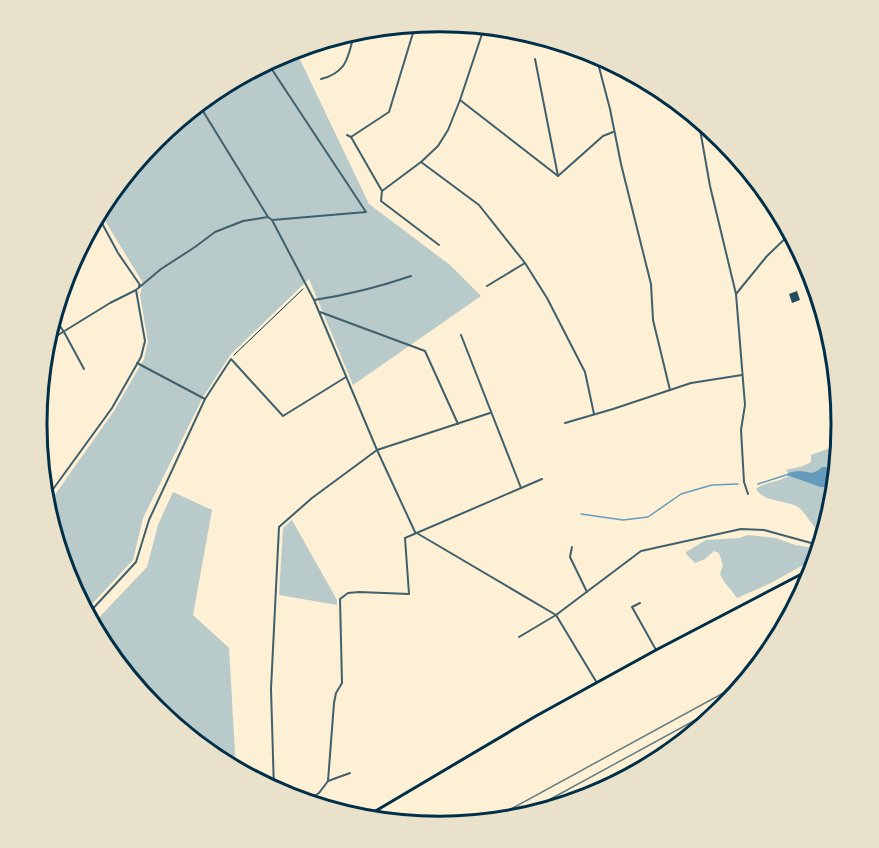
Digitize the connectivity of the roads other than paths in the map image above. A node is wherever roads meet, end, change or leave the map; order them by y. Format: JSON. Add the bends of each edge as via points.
{"nodes":[{"id":1,"x":413,"y":32,"type":"edge"},
{"id":2,"x":482,"y":34,"type":"edge"},
{"id":3,"x":352,"y":42,"type":"edge"},
{"id":4,"x":535,"y":59,"type":"dead end"},
{"id":5,"x":598,"y":65,"type":"edge"},
{"id":6,"x":272,"y":69,"type":"edge"},
{"id":7,"x":321,"y":79,"type":"dead end"},
{"id":8,"x":460,"y":100,"type":"junction"},
{"id":9,"x":203,"y":112,"type":"edge"},
{"id":10,"x":700,"y":131,"type":"edge"},
{"id":11,"x":614,"y":132,"type":"junction"},
{"id":12,"x":347,"y":135,"type":"dead end"},
{"id":13,"x":351,"y":137,"type":"junction"},
{"id":14,"x":421,"y":162,"type":"junction"},
{"id":15,"x":558,"y":176,"type":"junction"},
{"id":16,"x":382,"y":191,"type":"junction"},
{"id":17,"x":268,"y":217,"type":"junction"},
{"id":18,"x":272,"y":220,"type":"junction"},
{"id":19,"x":102,"y":224,"type":"edge"},
{"id":20,"x":785,"y":239,"type":"edge"},
{"id":21,"x":439,"y":245,"type":"dead end"},
{"id":22,"x":525,"y":263,"type":"junction"},
{"id":23,"x":411,"y":276,"type":"dead end"},
{"id":24,"x":806,"y":284,"type":"edge"},
{"id":25,"x":487,"y":286,"type":"dead end"},
{"id":26,"x":136,"y":290,"type":"junction"},
{"id":27,"x":736,"y":294,"type":"junction"},
{"id":28,"x":314,"y":300,"type":"junction"},
{"id":29,"x":318,"y":311,"type":"junction"},
{"id":30,"x":818,"y":318,"type":"edge"},
{"id":31,"x":59,"y":325,"type":"edge"},
{"id":32,"x":64,"y":332,"type":"junction"},
{"id":33,"x":461,"y":335,"type":"dead end"},
{"id":34,"x":57,"y":336,"type":"edge"},
{"id":35,"x":137,"y":363,"type":"junction"},
{"id":36,"x":84,"y":369,"type":"dead end"},
{"id":37,"x":742,"y":375,"type":"junction"},
{"id":38,"x":346,"y":377,"type":"junction"},
{"id":39,"x":670,"y":390,"type":"junction"},
{"id":40,"x":205,"y":399,"type":"junction"},
{"id":41,"x":490,"y":413,"type":"junction"},
{"id":42,"x":594,"y":414,"type":"junction"},
{"id":43,"x":565,"y":423,"type":"dead end"},
{"id":44,"x":458,"y":424,"type":"junction"},
{"id":45,"x":377,"y":450,"type":"junction"},
{"id":46,"x":542,"y":479,"type":"dead end"},
{"id":47,"x":521,"y":488,"type":"junction"},
{"id":48,"x":53,"y":489,"type":"edge"},
{"id":49,"x":748,"y":494,"type":"dead end"},
{"id":50,"x":415,"y":532,"type":"junction"},
{"id":51,"x":813,"y":544,"type":"edge"},
{"id":52,"x":572,"y":547,"type":"dead end"},
{"id":53,"x":802,"y":574,"type":"edge"},
{"id":54,"x":587,"y":592,"type":"junction"},
{"id":55,"x":640,"y":603,"type":"dead end"},
{"id":56,"x":93,"y":608,"type":"edge"},
{"id":57,"x":556,"y":615,"type":"junction"},
{"id":58,"x":519,"y":637,"type":"dead end"},
{"id":59,"x":656,"y":650,"type":"junction"},
{"id":60,"x":597,"y":682,"type":"junction"},
{"id":61,"x":350,"y":773,"type":"dead end"},
{"id":62,"x":274,"y":780,"type":"edge"},
{"id":63,"x":328,"y":781,"type":"junction"},
{"id":64,"x":314,"y":796,"type":"edge"},
{"id":65,"x":376,"y":811,"type":"edge"}],
"edges":[{"from":1,"to":13,"type":"street","via":[[389,112]]},
{"from":2,"to":8,"type":"street"},
{"from":3,"to":7,"type":"street","via":[[341,70]]},
{"from":4,"to":15,"type":"street"},
{"from":5,"to":11,"type":"street"},
{"from":6,"to":18,"type":"street","via":[[366,212]]},
{"from":8,"to":14,"type":"street","via":[[438,146]]},
{"from":8,"to":15,"type":"street"},
{"from":9,"to":17,"type":"street"},
{"from":10,"to":27,"type":"street"},
{"from":11,"to":15,"type":"street","via":[[603,136]]},
{"from":11,"to":39,"type":"street","via":[[651,284],[653,320]]},
{"from":12,"to":13,"type":"street"},
{"from":13,"to":16,"type":"street"},
{"from":14,"to":16,"type":"street"},
{"from":14,"to":22,"type":"street","via":[[479,205]]},
{"from":16,"to":21,"type":"street","via":[[381,201]]},
{"from":17,"to":18,"type":"street"},
{"from":17,"to":26,"type":"street","via":[[215,232]]},
{"from":18,"to":28,"type":"street"},
{"from":19,"to":26,"type":"street","via":[[140,285]]},
{"from":20,"to":27,"type":"street"},
{"from":22,"to":25,"type":"street"},
{"from":22,"to":42,"type":"street","via":[[585,372]]},
{"from":23,"to":28,"type":"street"},
{"from":24,"to":30,"type":"street"},
{"from":26,"to":32,"type":"street"},
{"from":26,"to":35,"type":"street","via":[[145,341]]},
{"from":27,"to":37,"type":"street"},
{"from":28,"to":29,"type":"street"},
{"from":29,"to":38,"type":"street"},
{"from":29,"to":44,"type":"street","via":[[425,351]]},
{"from":31,"to":32,"type":"street"},
{"from":32,"to":34,"type":"street"},
{"from":32,"to":36,"type":"street"},
{"from":33,"to":41,"type":"street"},
{"from":35,"to":40,"type":"street"},
{"from":35,"to":48,"type":"street","via":[[111,408]]},
{"from":37,"to":39,"type":"street"},
{"from":37,"to":49,"type":"street","via":[[746,405],[741,430]]},
{"from":38,"to":40,"type":"street","via":[[283,416],[231,359]]},
{"from":38,"to":45,"type":"street"},
{"from":39,"to":42,"type":"street"},
{"from":40,"to":56,"type":"street","via":[[149,519],[136,562]]},
{"from":41,"to":44,"type":"street"},
{"from":41,"to":47,"type":"street"},
{"from":42,"to":43,"type":"street"},
{"from":44,"to":45,"type":"street"},
{"from":45,"to":50,"type":"street"},
{"from":45,"to":62,"type":"street","via":[[279,527],[271,690]]},
{"from":46,"to":47,"type":"street"},
{"from":47,"to":50,"type":"street"},
{"from":50,"to":57,"type":"street"},
{"from":50,"to":63,"type":"street","via":[[405,538],[409,594],[359,592],[340,599],[342,683],[334,703]]},
{"from":51,"to":54,"type":"street","via":[[764,530],[741,529],[641,550]]},
{"from":52,"to":54,"type":"street","via":[[570,557]]},
{"from":53,"to":59,"type":"main road"},
{"from":54,"to":57,"type":"street"},
{"from":55,"to":59,"type":"street","via":[[632,607]]},
{"from":57,"to":58,"type":"street"},
{"from":57,"to":60,"type":"street"},
{"from":59,"to":60,"type":"main road"},
{"from":60,"to":65,"type":"main road"},
{"from":61,"to":63,"type":"street"},
{"from":63,"to":64,"type":"street"}]}
